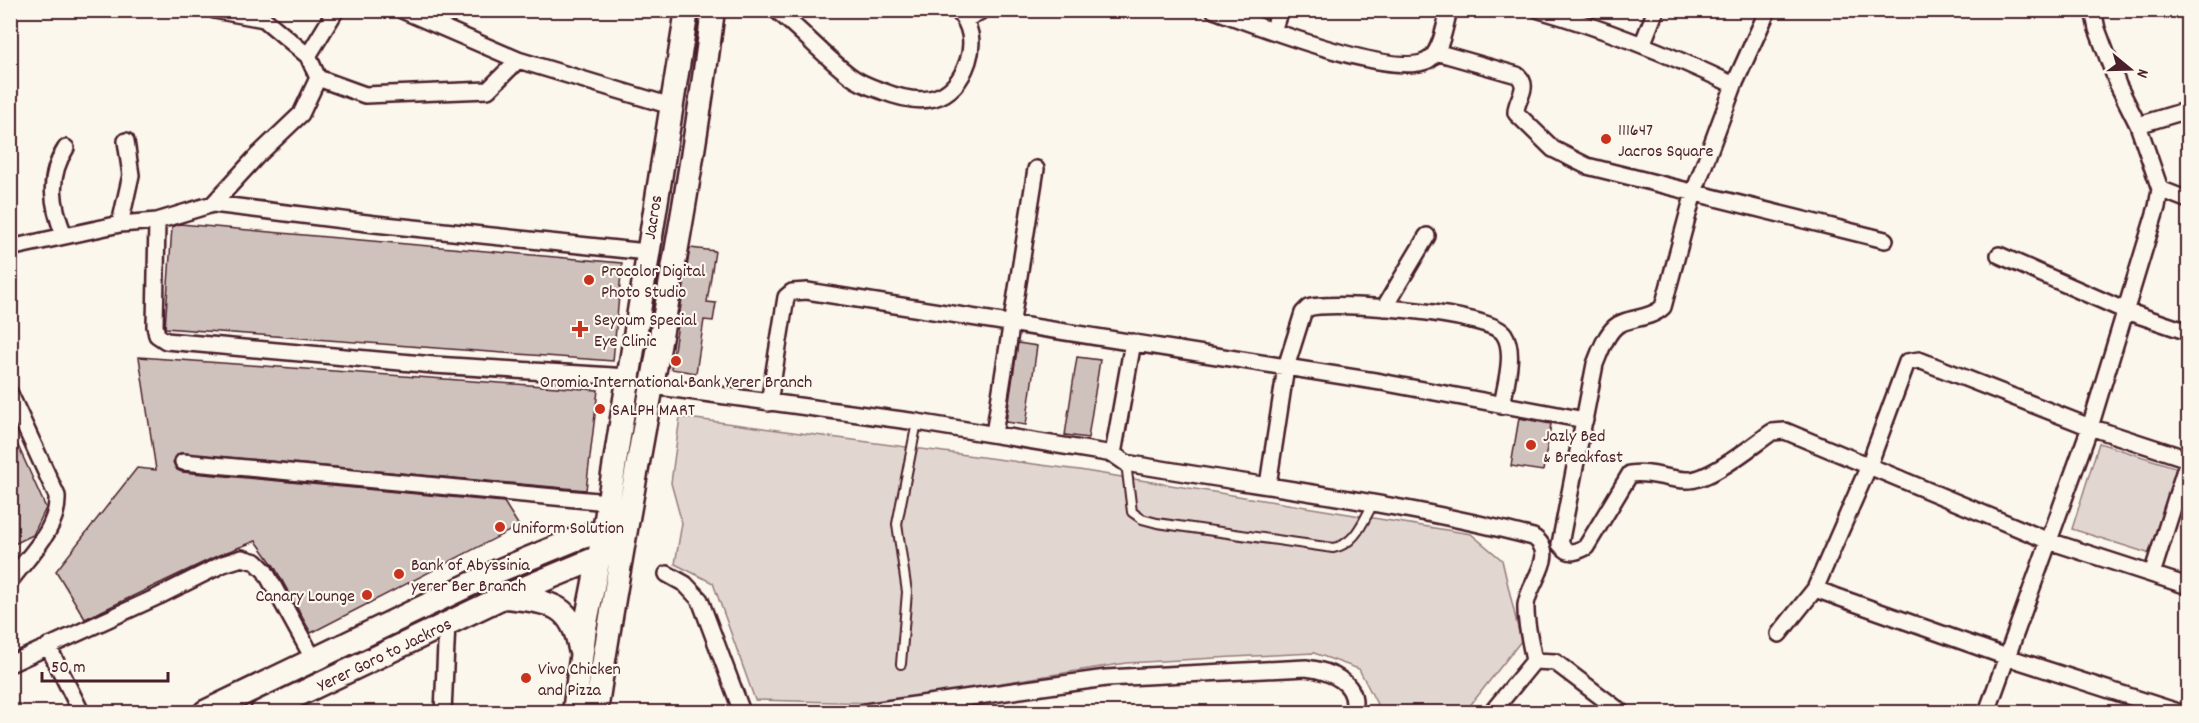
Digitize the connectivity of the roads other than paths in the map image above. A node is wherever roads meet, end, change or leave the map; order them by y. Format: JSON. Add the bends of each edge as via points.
{"nodes":[{"id":1,"x":214,"y":10,"type":"edge"},
{"id":2,"x":336,"y":10,"type":"edge"},
{"id":3,"x":402,"y":10,"type":"edge"},
{"id":4,"x":687,"y":10,"type":"edge"},
{"id":5,"x":713,"y":10,"type":"edge"},
{"id":6,"x":776,"y":10,"type":"edge"},
{"id":7,"x":982,"y":10,"type":"edge"},
{"id":8,"x":1214,"y":10,"type":"edge"},
{"id":9,"x":1280,"y":10,"type":"edge"},
{"id":10,"x":1449,"y":10,"type":"edge"},
{"id":11,"x":1539,"y":10,"type":"edge"},
{"id":12,"x":1656,"y":10,"type":"edge"},
{"id":13,"x":1768,"y":10,"type":"edge"},
{"id":14,"x":2093,"y":10,"type":"edge"},
{"id":15,"x":264,"y":15,"type":"edge"},
{"id":16,"x":962,"y":15,"type":"edge"},
{"id":17,"x":1273,"y":31,"type":"junction"},
{"id":18,"x":1642,"y":45,"type":"junction"},
{"id":19,"x":1436,"y":52,"type":"junction"},
{"id":20,"x":308,"y":56,"type":"junction"},
{"id":21,"x":518,"y":60,"type":"junction"},
{"id":22,"x":318,"y":78,"type":"junction"},
{"id":23,"x":1734,"y":85,"type":"junction"},
{"id":24,"x":670,"y":106,"type":"junction"},
{"id":25,"x":2188,"y":110,"type":"edge"},
{"id":26,"x":2140,"y":131,"type":"junction"},
{"id":27,"x":126,"y":141,"type":"dead end"},
{"id":28,"x":66,"y":148,"type":"dead end"},
{"id":29,"x":1036,"y":169,"type":"dead end"},
{"id":30,"x":2160,"y":189,"type":"junction"},
{"id":31,"x":1694,"y":192,"type":"junction"},
{"id":32,"x":2188,"y":200,"type":"edge"},
{"id":33,"x":213,"y":204,"type":"junction"},
{"id":34,"x":157,"y":221,"type":"junction"},
{"id":35,"x":120,"y":224,"type":"junction"},
{"id":36,"x":64,"y":236,"type":"junction"},
{"id":37,"x":1427,"y":236,"type":"dead end"},
{"id":38,"x":1885,"y":240,"type":"dead end"},
{"id":39,"x":10,"y":248,"type":"edge"},
{"id":40,"x":647,"y":252,"type":"junction"},
{"id":41,"x":2000,"y":255,"type":"dead end"},
{"id":42,"x":1384,"y":308,"type":"junction"},
{"id":43,"x":2127,"y":311,"type":"junction"},
{"id":44,"x":1010,"y":322,"type":"junction"},
{"id":45,"x":2188,"y":332,"type":"edge"},
{"id":46,"x":1133,"y":342,"type":"junction"},
{"id":47,"x":1286,"y":367,"type":"junction"},
{"id":48,"x":629,"y":377,"type":"junction"},
{"id":49,"x":652,"y":386,"type":"junction"},
{"id":50,"x":10,"y":394,"type":"edge"},
{"id":51,"x":769,"y":403,"type":"junction"},
{"id":52,"x":1502,"y":406,"type":"junction"},
{"id":53,"x":1585,"y":420,"type":"junction"},
{"id":54,"x":917,"y":423,"type":"junction"},
{"id":55,"x":2090,"y":427,"type":"junction"},
{"id":56,"x":994,"y":434,"type":"junction"},
{"id":57,"x":1113,"y":454,"type":"junction"},
{"id":58,"x":2188,"y":460,"type":"edge"},
{"id":59,"x":183,"y":462,"type":"dead end"},
{"id":60,"x":1126,"y":463,"type":"junction"},
{"id":61,"x":1868,"y":468,"type":"junction"},
{"id":62,"x":1268,"y":485,"type":"junction"},
{"id":63,"x":608,"y":502,"type":"junction"},
{"id":64,"x":1374,"y":502,"type":"junction"},
{"id":65,"x":614,"y":528,"type":"junction"},
{"id":66,"x":2049,"y":541,"type":"junction"},
{"id":67,"x":1560,"y":544,"type":"junction"},
{"id":68,"x":621,"y":548,"type":"junction"},
{"id":69,"x":1544,"y":550,"type":"junction"},
{"id":70,"x":599,"y":556,"type":"junction"},
{"id":71,"x":667,"y":574,"type":"dead end"},
{"id":72,"x":2152,"y":574,"type":"junction"},
{"id":73,"x":10,"y":581,"type":"edge"},
{"id":74,"x":2188,"y":586,"type":"edge"},
{"id":75,"x":1815,"y":589,"type":"junction"},
{"id":76,"x":506,"y":596,"type":"junction"},
{"id":77,"x":447,"y":623,"type":"junction"},
{"id":78,"x":1779,"y":634,"type":"dead end"},
{"id":79,"x":48,"y":646,"type":"junction"},
{"id":80,"x":2007,"y":657,"type":"junction"},
{"id":81,"x":314,"y":660,"type":"junction"},
{"id":82,"x":582,"y":660,"type":"junction"},
{"id":83,"x":1534,"y":661,"type":"junction"},
{"id":84,"x":10,"y":664,"type":"edge"},
{"id":85,"x":901,"y":664,"type":"dead end"},
{"id":86,"x":896,"y":711,"type":"edge"},
{"id":87,"x":81,"y":712,"type":"edge"},
{"id":88,"x":205,"y":712,"type":"edge"},
{"id":89,"x":262,"y":712,"type":"edge"},
{"id":90,"x":442,"y":712,"type":"edge"},
{"id":91,"x":574,"y":712,"type":"edge"},
{"id":92,"x":596,"y":712,"type":"edge"},
{"id":93,"x":742,"y":712,"type":"edge"},
{"id":94,"x":865,"y":712,"type":"edge"},
{"id":95,"x":1353,"y":712,"type":"edge"},
{"id":96,"x":1492,"y":712,"type":"edge"},
{"id":97,"x":1621,"y":712,"type":"edge"},
{"id":98,"x":1987,"y":712,"type":"edge"},
{"id":99,"x":2178,"y":712,"type":"edge"}],
"edges":[{"from":1,"to":15,"type":"street"},
{"from":2,"to":20,"type":"street"},
{"from":3,"to":21,"type":"street"},
{"from":4,"to":24,"type":"main road","name":"Jacros"},
{"from":5,"to":49,"type":"main road","name":"Jacros"},
{"from":6,"to":16,"type":"street","via":[[849,75],[912,101],[939,98],[954,87],[964,71],[971,52],[970,33]]},
{"from":7,"to":16,"type":"street"},
{"from":8,"to":17,"type":"street"},
{"from":9,"to":17,"type":"street"},
{"from":10,"to":19,"type":"street"},
{"from":11,"to":18,"type":"street"},
{"from":12,"to":18,"type":"street"},
{"from":13,"to":23,"type":"street"},
{"from":14,"to":26,"type":"street","via":[[2118,85]]},
{"from":15,"to":20,"type":"street"},
{"from":17,"to":19,"type":"street","via":[[1369,60],[1423,63]]},
{"from":18,"to":23,"type":"street"},
{"from":19,"to":31,"type":"street","via":[[1517,75],[1524,91],[1516,113],[1569,159]]},
{"from":20,"to":22,"type":"street"},
{"from":21,"to":22,"type":"street","via":[[488,90],[365,95]]},
{"from":21,"to":24,"type":"street"},
{"from":22,"to":33,"type":"street","via":[[301,114]]},
{"from":23,"to":31,"type":"street"},
{"from":24,"to":40,"type":"main road","name":"Jacros"},
{"from":25,"to":26,"type":"street"},
{"from":26,"to":30,"type":"street"},
{"from":27,"to":35,"type":"street","via":[[131,175]]},
{"from":28,"to":36,"type":"street","via":[[59,159],[52,201]]},
{"from":29,"to":44,"type":"street"},
{"from":30,"to":32,"type":"street"},
{"from":30,"to":43,"type":"street"},
{"from":31,"to":38,"type":"street"},
{"from":31,"to":53,"type":"street","via":[[1663,307],[1657,313],[1616,325],[1605,340],[1595,364]]},
{"from":33,"to":34,"type":"street"},
{"from":33,"to":40,"type":"street"},
{"from":34,"to":35,"type":"street"},
{"from":34,"to":48,"type":"street","via":[[155,326],[157,335],[166,341]]},
{"from":35,"to":36,"type":"street"},
{"from":36,"to":39,"type":"street"},
{"from":37,"to":42,"type":"street"},
{"from":40,"to":48,"type":"main road","name":"Jacros"},
{"from":41,"to":43,"type":"street"},
{"from":42,"to":47,"type":"street","via":[[1331,304],[1308,308]]},
{"from":42,"to":52,"type":"street","via":[[1477,319],[1495,325],[1504,333],[1509,359]]},
{"from":43,"to":45,"type":"street"},
{"from":43,"to":55,"type":"street"},
{"from":44,"to":46,"type":"street"},
{"from":44,"to":51,"type":"street","via":[[807,291],[792,292],[786,297]]},
{"from":44,"to":56,"type":"street"},
{"from":46,"to":47,"type":"street"},
{"from":46,"to":57,"type":"street"},
{"from":47,"to":52,"type":"street"},
{"from":47,"to":62,"type":"street"},
{"from":48,"to":63,"type":"main road","name":"Jacros"},
{"from":49,"to":51,"type":"street"},
{"from":49,"to":65,"type":"main road","name":"Jacros"},
{"from":50,"to":73,"type":"street","via":[[57,496],[58,510],[50,529]]},
{"from":51,"to":54,"type":"street"},
{"from":52,"to":53,"type":"street"},
{"from":53,"to":67,"type":"street"},
{"from":54,"to":56,"type":"street"},
{"from":54,"to":85,"type":"lane","via":[[897,524],[907,592]]},
{"from":55,"to":58,"type":"street"},
{"from":55,"to":61,"type":"street","via":[[1919,360],[1907,362]]},
{"from":55,"to":66,"type":"street"},
{"from":56,"to":57,"type":"street"},
{"from":57,"to":60,"type":"street"},
{"from":58,"to":72,"type":"street"},
{"from":59,"to":63,"type":"street"},
{"from":60,"to":62,"type":"street"},
{"from":60,"to":64,"type":"lane","via":[[1132,512],[1157,523],[1333,548],[1344,546],[1354,537]]},
{"from":61,"to":66,"type":"street"},
{"from":61,"to":67,"type":"street","via":[[1785,431],[1772,432],[1705,476],[1688,481],[1644,472],[1630,474],[1586,547],[1575,553]]},
{"from":61,"to":75,"type":"street"},
{"from":62,"to":64,"type":"street"},
{"from":63,"to":65,"type":"main road","name":"Jacros"},
{"from":64,"to":69,"type":"street","via":[[1533,537]]},
{"from":65,"to":68,"type":"main road","name":"Jacros"},
{"from":65,"to":70,"type":"main road","name":"Jacros"},
{"from":65,"to":81,"type":"main road","via":[[498,571]]},
{"from":66,"to":72,"type":"street"},
{"from":66,"to":80,"type":"street"},
{"from":67,"to":69,"type":"street"},
{"from":68,"to":70,"type":"main road","name":"Yerer Goro to Jackros"},
{"from":68,"to":92,"type":"main road","name":"Jacros"},
{"from":69,"to":83,"type":"street","via":[[1526,605]]},
{"from":70,"to":76,"type":"main road","name":"Yerer Goro to Jackros"},
{"from":70,"to":82,"type":"main road","name":"Jacros"},
{"from":71,"to":93,"type":"street","via":[[685,584],[700,600]]},
{"from":72,"to":74,"type":"street"},
{"from":75,"to":78,"type":"street"},
{"from":75,"to":80,"type":"street"},
{"from":76,"to":77,"type":"main road","name":"Yerer Goro to Jackros"},
{"from":76,"to":82,"type":"main road","via":[[545,602],[568,616],[577,634]]},
{"from":77,"to":89,"type":"main road","name":"Yerer Goro to Jackros"},
{"from":77,"to":90,"type":"street"},
{"from":79,"to":81,"type":"street","via":[[242,558],[256,562],[265,571]]},
{"from":79,"to":84,"type":"street"},
{"from":79,"to":87,"type":"street"},
{"from":80,"to":98,"type":"street"},
{"from":80,"to":99,"type":"street"},
{"from":81,"to":88,"type":"main road"},
{"from":82,"to":91,"type":"main road","name":"Jacros"},
{"from":83,"to":96,"type":"street"},
{"from":83,"to":97,"type":"street","via":[[1555,662]]},
{"from":86,"to":94,"type":"street"},
{"from":86,"to":95,"type":"street","via":[[1106,678],[1306,668],[1341,678],[1352,692]]}]}
